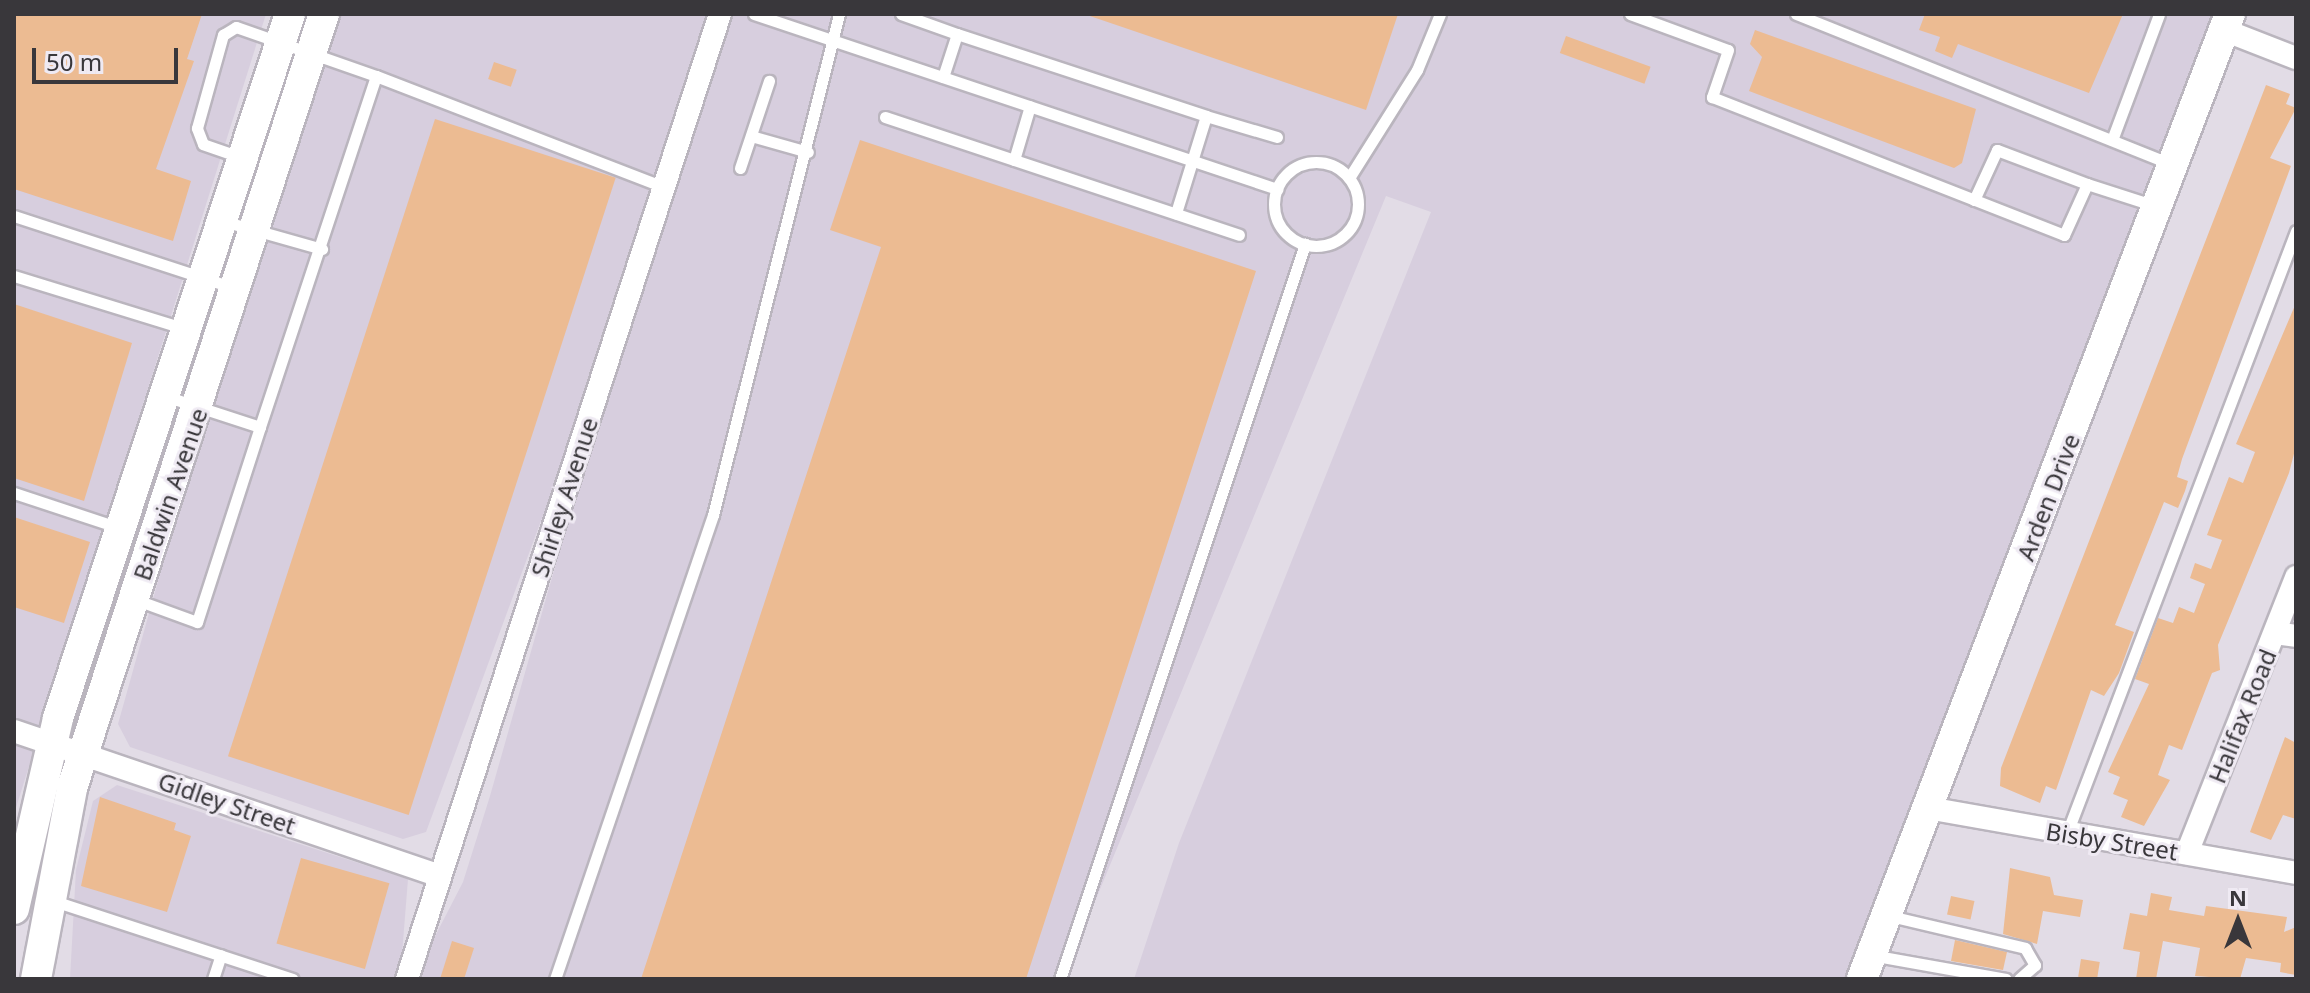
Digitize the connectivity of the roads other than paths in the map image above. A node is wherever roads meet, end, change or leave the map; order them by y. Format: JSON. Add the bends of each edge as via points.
{"nodes":[{"id":1,"x":290,"y":14,"type":"edge"},
{"id":2,"x":324,"y":14,"type":"edge"},
{"id":3,"x":720,"y":14,"type":"edge"},
{"id":4,"x":754,"y":14,"type":"edge"},
{"id":5,"x":839,"y":14,"type":"edge"},
{"id":6,"x":901,"y":14,"type":"edge"},
{"id":7,"x":1440,"y":14,"type":"edge"},
{"id":8,"x":1630,"y":14,"type":"edge"},
{"id":9,"x":1796,"y":14,"type":"edge"},
{"id":10,"x":2159,"y":14,"type":"edge"},
{"id":11,"x":2227,"y":22,"type":"edge"},
{"id":12,"x":957,"y":34,"type":"junction"},
{"id":13,"x":835,"y":40,"type":"junction"},
{"id":14,"x":280,"y":45,"type":"junction"},
{"id":15,"x":311,"y":55,"type":"junction"},
{"id":16,"x":2296,"y":58,"type":"edge"},
{"id":17,"x":376,"y":76,"type":"junction"},
{"id":18,"x":943,"y":77,"type":"junction"},
{"id":19,"x":769,"y":81,"type":"dead end"},
{"id":20,"x":1030,"y":106,"type":"junction"},
{"id":21,"x":1206,"y":116,"type":"junction"},
{"id":22,"x":885,"y":117,"type":"dead end"},
{"id":23,"x":751,"y":136,"type":"junction"},
{"id":24,"x":1277,"y":137,"type":"dead end"},
{"id":25,"x":2112,"y":140,"type":"junction"},
{"id":26,"x":808,"y":152,"type":"junction"},
{"id":27,"x":243,"y":158,"type":"junction"},
{"id":28,"x":1014,"y":160,"type":"junction"},
{"id":29,"x":1191,"y":161,"type":"junction"},
{"id":30,"x":2174,"y":165,"type":"junction"},
{"id":31,"x":740,"y":168,"type":"dead end"},
{"id":32,"x":1349,"y":178,"type":"junction"},
{"id":33,"x":2087,"y":184,"type":"junction"},
{"id":34,"x":663,"y":187,"type":"junction"},
{"id":35,"x":1277,"y":189,"type":"junction"},
{"id":36,"x":1974,"y":200,"type":"junction"},
{"id":37,"x":2158,"y":207,"type":"junction"},
{"id":38,"x":1176,"y":213,"type":"junction"},
{"id":39,"x":14,"y":216,"type":"edge"},
{"id":40,"x":222,"y":221,"type":"junction"},
{"id":41,"x":257,"y":230,"type":"junction"},
{"id":42,"x":2296,"y":231,"type":"edge"},
{"id":43,"x":1239,"y":235,"type":"dead end"},
{"id":44,"x":1305,"y":244,"type":"junction"},
{"id":45,"x":322,"y":249,"type":"junction"},
{"id":46,"x":14,"y":276,"type":"edge"},
{"id":47,"x":203,"y":278,"type":"junction"},
{"id":48,"x":239,"y":289,"type":"junction"},
{"id":49,"x":186,"y":329,"type":"junction"},
{"id":50,"x":164,"y":396,"type":"junction"},
{"id":51,"x":200,"y":408,"type":"junction"},
{"id":52,"x":260,"y":427,"type":"junction"},
{"id":53,"x":14,"y":493,"type":"edge"},
{"id":54,"x":121,"y":528,"type":"junction"},
{"id":55,"x":2296,"y":577,"type":"edge"},
{"id":56,"x":134,"y":599,"type":"junction"},
{"id":57,"x":2286,"y":634,"type":"edge"},
{"id":58,"x":14,"y":731,"type":"edge"},
{"id":59,"x":51,"y":744,"type":"junction"},
{"id":60,"x":82,"y":755,"type":"junction"},
{"id":61,"x":1928,"y":808,"type":"junction"},
{"id":62,"x":2066,"y":834,"type":"junction"},
{"id":63,"x":2187,"y":853,"type":"junction"},
{"id":64,"x":18,"y":865,"type":"edge"},
{"id":65,"x":2296,"y":873,"type":"edge"},
{"id":66,"x":440,"y":876,"type":"junction"},
{"id":67,"x":46,"y":898,"type":"junction"},
{"id":68,"x":14,"y":909,"type":"edge"},
{"id":69,"x":1886,"y":915,"type":"junction"},
{"id":70,"x":221,"y":955,"type":"junction"},
{"id":71,"x":1866,"y":967,"type":"edge"},
{"id":72,"x":36,"y":979,"type":"edge"},
{"id":73,"x":213,"y":979,"type":"edge"},
{"id":74,"x":293,"y":979,"type":"edge"},
{"id":75,"x":407,"y":979,"type":"edge"},
{"id":76,"x":555,"y":979,"type":"edge"},
{"id":77,"x":1060,"y":979,"type":"edge"},
{"id":78,"x":2006,"y":979,"type":"edge"},
{"id":79,"x":2019,"y":979,"type":"edge"}],
"edges":[{"from":1,"to":14,"type":"main road","name":"Baldwin Avenue"},
{"from":2,"to":15,"type":"main road","name":"Baldwin Avenue"},
{"from":3,"to":34,"type":"street","name":"Shirley Avenue"},
{"from":4,"to":13,"type":"lane"},
{"from":5,"to":13,"type":"lane"},
{"from":6,"to":12,"type":"lane"},
{"from":7,"to":32,"type":"lane","via":[[1417,70]]},
{"from":8,"to":36,"type":"lane","via":[[1728,50],[1712,97]]},
{"from":9,"to":25,"type":"lane"},
{"from":10,"to":25,"type":"lane"},
{"from":11,"to":16,"type":"street"},
{"from":11,"to":30,"type":"main road","name":"Arden Drive"},
{"from":12,"to":18,"type":"lane"},
{"from":12,"to":21,"type":"lane"},
{"from":13,"to":18,"type":"lane"},
{"from":13,"to":26,"type":"lane"},
{"from":14,"to":15,"type":"lane"},
{"from":14,"to":27,"type":"main road","name":"Baldwin Avenue"},
{"from":14,"to":27,"type":"lane","via":[[236,27],[223,35],[197,128],[203,144]]},
{"from":15,"to":17,"type":"lane"},
{"from":15,"to":41,"type":"main road","name":"Baldwin Avenue"},
{"from":17,"to":34,"type":"lane"},
{"from":17,"to":45,"type":"lane"},
{"from":18,"to":20,"type":"lane"},
{"from":19,"to":23,"type":"lane"},
{"from":20,"to":28,"type":"lane"},
{"from":20,"to":29,"type":"lane"},
{"from":21,"to":24,"type":"lane"},
{"from":21,"to":29,"type":"lane"},
{"from":22,"to":28,"type":"lane"},
{"from":23,"to":26,"type":"lane"},
{"from":23,"to":31,"type":"lane"},
{"from":25,"to":30,"type":"lane"},
{"from":26,"to":76,"type":"lane","via":[[713,515]]},
{"from":27,"to":40,"type":"main road","name":"Baldwin Avenue"},
{"from":28,"to":38,"type":"lane"},
{"from":29,"to":35,"type":"lane"},
{"from":29,"to":38,"type":"lane"},
{"from":30,"to":37,"type":"main road","name":"Arden Drive"},
{"from":32,"to":35,"type":"lane","via":[[1313,162],[1288,173]]},
{"from":32,"to":44,"type":"lane","via":[[1358,203],[1349,229],[1326,245]]},
{"from":33,"to":36,"type":"lane","via":[[1997,150]]},
{"from":33,"to":36,"type":"lane","via":[[2064,235]]},
{"from":33,"to":37,"type":"lane"},
{"from":34,"to":66,"type":"street","name":"Shirley Avenue"},
{"from":35,"to":44,"type":"lane","via":[[1279,224]]},
{"from":37,"to":61,"type":"main road","name":"Arden Drive"},
{"from":38,"to":43,"type":"lane"},
{"from":39,"to":47,"type":"lane"},
{"from":40,"to":41,"type":"lane"},
{"from":40,"to":47,"type":"main road","name":"Baldwin Avenue"},
{"from":41,"to":45,"type":"lane"},
{"from":41,"to":48,"type":"main road","name":"Baldwin Avenue"},
{"from":42,"to":62,"type":"lane"},
{"from":44,"to":77,"type":"lane"},
{"from":45,"to":52,"type":"lane"},
{"from":46,"to":49,"type":"lane"},
{"from":47,"to":48,"type":"lane"},
{"from":47,"to":49,"type":"main road","name":"Baldwin Avenue"},
{"from":48,"to":51,"type":"main road","name":"Baldwin Avenue"},
{"from":49,"to":50,"type":"main road","name":"Baldwin Avenue"},
{"from":50,"to":51,"type":"lane"},
{"from":50,"to":54,"type":"main road","name":"Baldwin Avenue"},
{"from":51,"to":52,"type":"lane"},
{"from":51,"to":56,"type":"main road","name":"Baldwin Avenue"},
{"from":52,"to":56,"type":"lane","via":[[197,622]]},
{"from":53,"to":54,"type":"lane"},
{"from":54,"to":59,"type":"main road","name":"Baldwin Avenue"},
{"from":55,"to":57,"type":"street","name":"Halifax Road"},
{"from":56,"to":60,"type":"main road","name":"Baldwin Avenue"},
{"from":57,"to":63,"type":"street","name":"Halifax Road"},
{"from":58,"to":59,"type":"street","name":"Gidley Street"},
{"from":59,"to":60,"type":"street","name":"Gidley Street"},
{"from":59,"to":64,"type":"main road","name":"Baldwin Avenue"},
{"from":60,"to":66,"type":"street","name":"Gidley Street"},
{"from":60,"to":67,"type":"main road","name":"Baldwin Avenue"},
{"from":61,"to":62,"type":"street","name":"Bisby Street"},
{"from":61,"to":69,"type":"main road","name":"Arden Drive"},
{"from":62,"to":63,"type":"street","name":"Bisby Street"},
{"from":63,"to":65,"type":"street","name":"Bisby Street"},
{"from":64,"to":68,"type":"main road","name":"Baldwin Avenue"},
{"from":66,"to":75,"type":"street","name":"Shirley Avenue"},
{"from":67,"to":70,"type":"lane"},
{"from":67,"to":72,"type":"main road","name":"Baldwin Avenue"},
{"from":69,"to":71,"type":"main road","name":"Arden Drive"},
{"from":69,"to":79,"type":"lane","via":[[2025,948],[2035,965]]},
{"from":70,"to":73,"type":"lane"},
{"from":70,"to":74,"type":"lane"},
{"from":71,"to":78,"type":"lane"}]}
